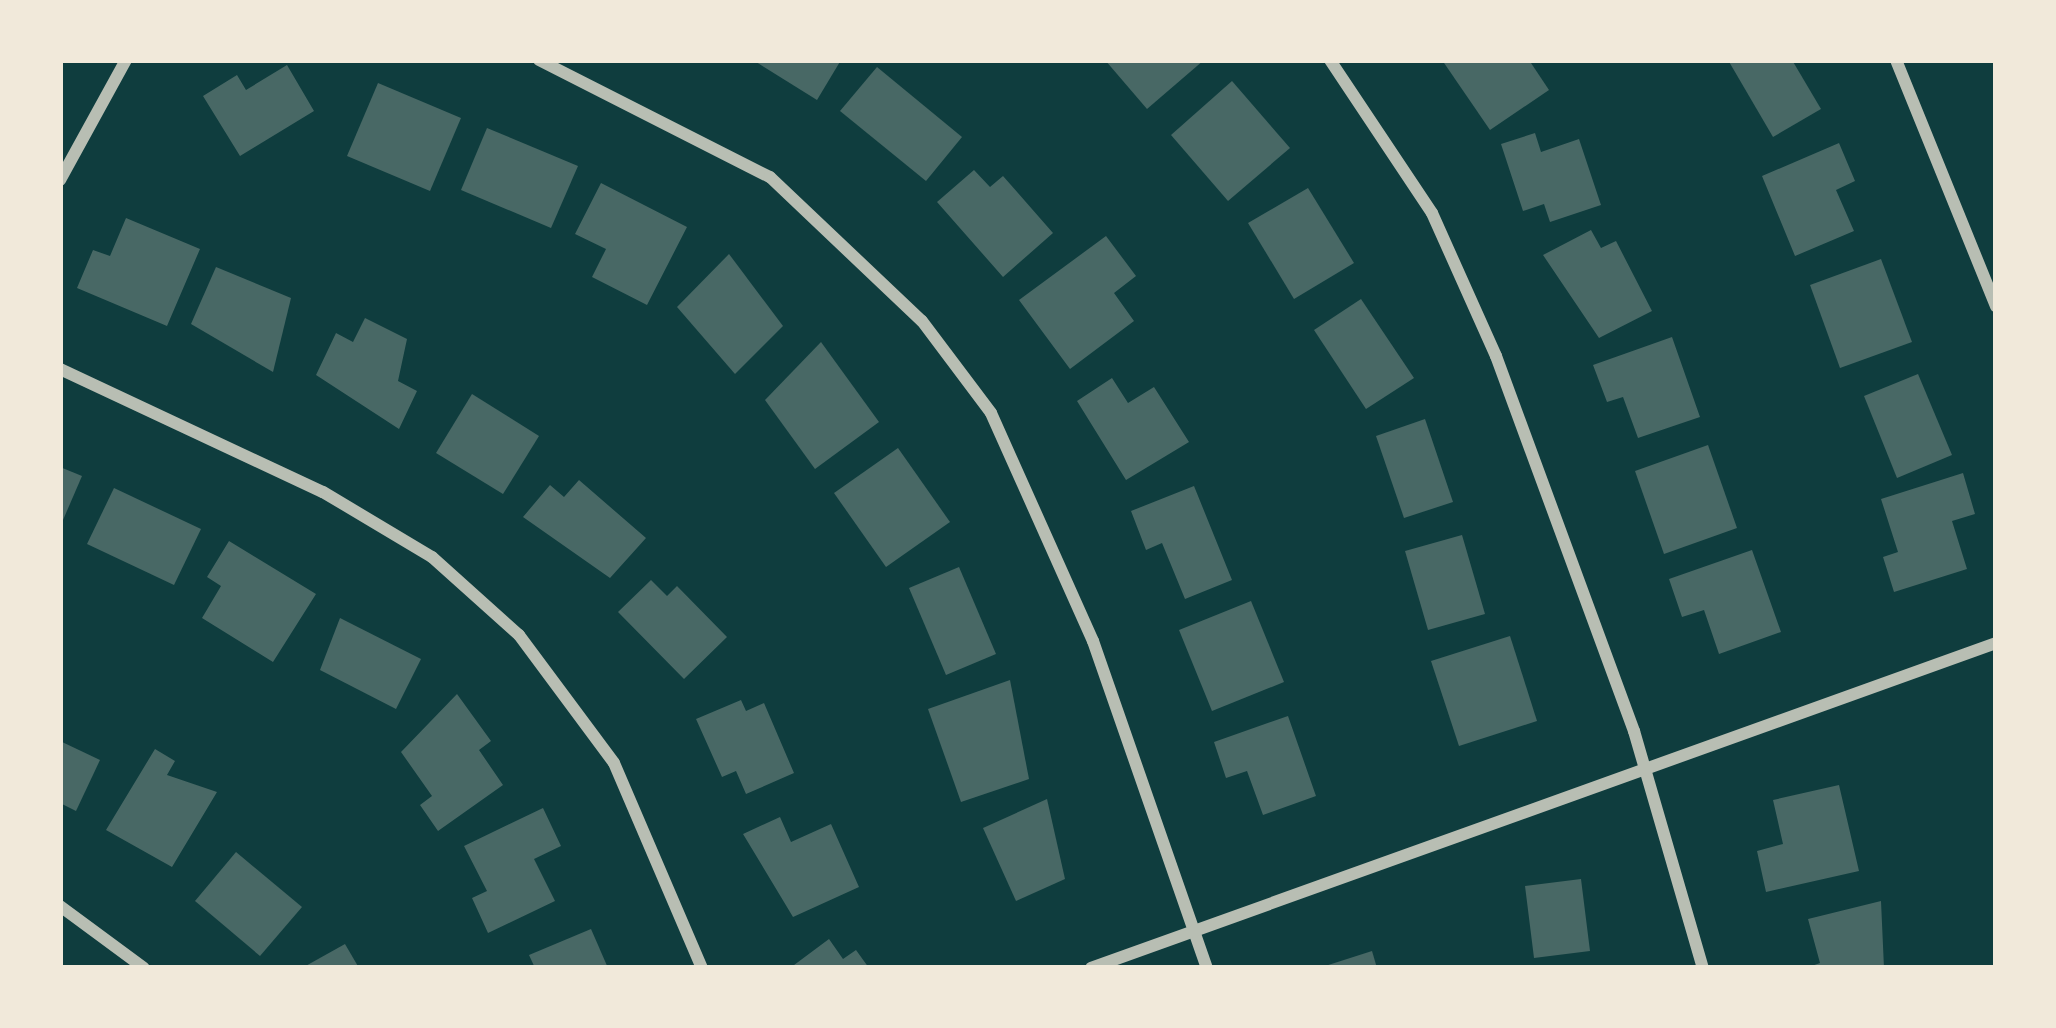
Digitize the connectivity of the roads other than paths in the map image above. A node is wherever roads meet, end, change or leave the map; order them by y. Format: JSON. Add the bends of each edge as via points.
{"nodes":[{"id":1,"x":126,"y":60,"type":"edge"},
{"id":2,"x":539,"y":60,"type":"edge"},
{"id":3,"x":1330,"y":60,"type":"edge"},
{"id":4,"x":1896,"y":60,"type":"edge"},
{"id":5,"x":60,"y":180,"type":"edge"},
{"id":6,"x":1996,"y":306,"type":"edge"},
{"id":7,"x":60,"y":369,"type":"edge"},
{"id":8,"x":1996,"y":643,"type":"edge"},
{"id":9,"x":1646,"y":772,"type":"junction"},
{"id":10,"x":60,"y":906,"type":"edge"},
{"id":11,"x":1195,"y":927,"type":"junction"},
{"id":12,"x":144,"y":968,"type":"edge"},
{"id":13,"x":702,"y":968,"type":"edge"},
{"id":14,"x":1091,"y":968,"type":"edge"},
{"id":15,"x":1207,"y":968,"type":"edge"},
{"id":16,"x":1703,"y":968,"type":"edge"}],
"edges":[{"from":1,"to":5,"type":"street"},
{"from":2,"to":11,"type":"street","via":[[770,177],[922,321],[991,413],[1049,529]]},
{"from":3,"to":9,"type":"street","via":[[1432,213],[1469,295]]},
{"from":4,"to":6,"type":"street"},
{"from":7,"to":13,"type":"street","via":[[323,492],[432,557],[519,635],[614,763]]},
{"from":8,"to":9,"type":"street"},
{"from":9,"to":11,"type":"street"},
{"from":9,"to":16,"type":"street"},
{"from":10,"to":12,"type":"street"},
{"from":11,"to":14,"type":"street"},
{"from":11,"to":15,"type":"street"}]}
